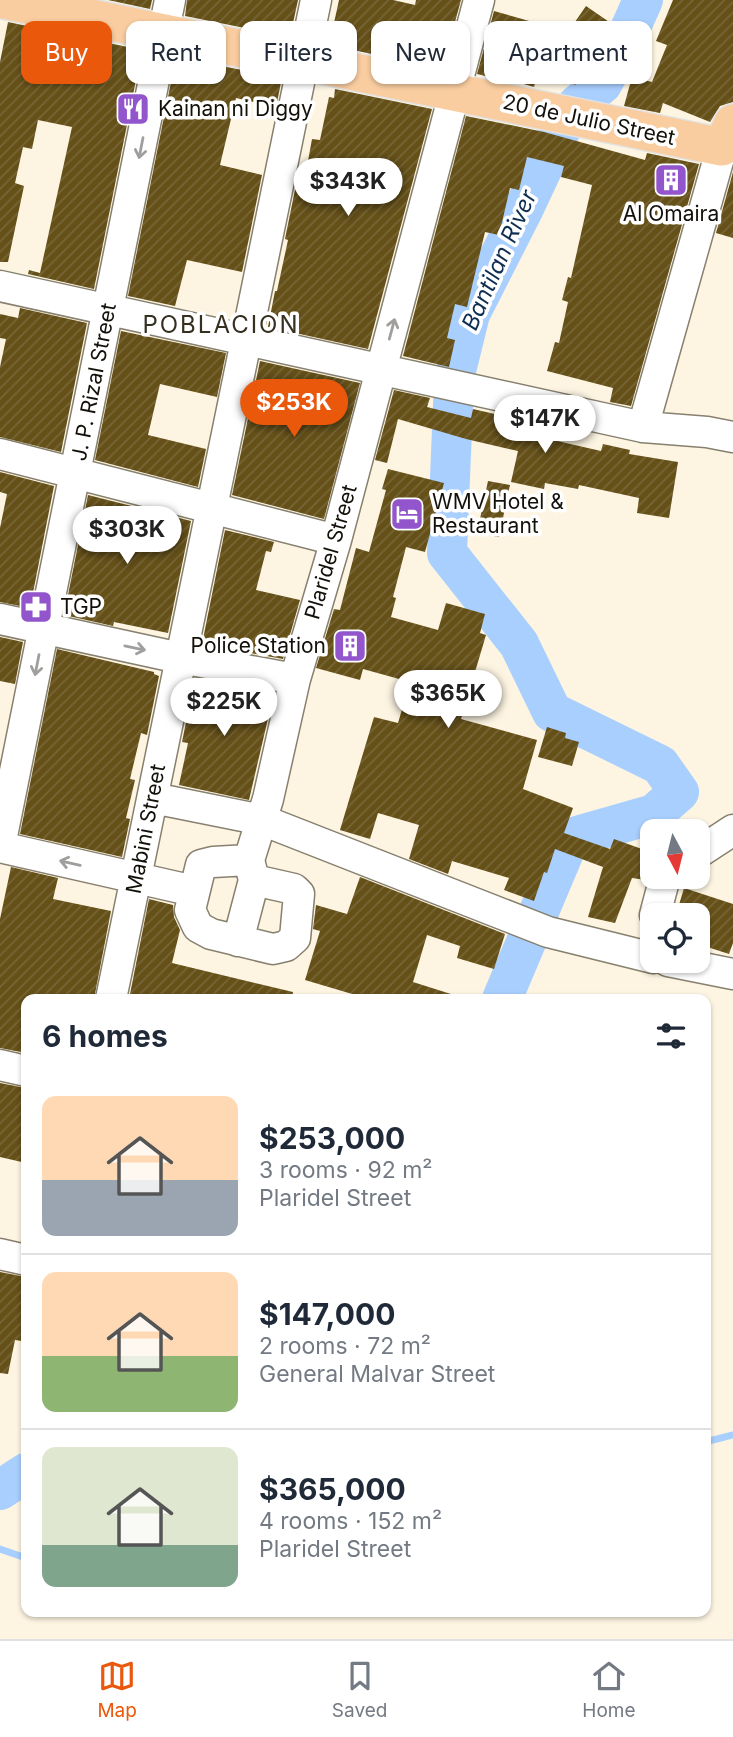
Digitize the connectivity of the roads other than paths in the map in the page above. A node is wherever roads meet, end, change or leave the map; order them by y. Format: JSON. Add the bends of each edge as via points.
{"nodes":[{"id":1,"x":316,"y":0,"type":"edge"},
{"id":2,"x":479,"y":0,"type":"edge"},
{"id":3,"x":1,"y":1,"type":"edge"},
{"id":4,"x":167,"y":16,"type":"edge"},
{"id":5,"x":312,"y":21,"type":"edge"},
{"id":6,"x":240,"y":40,"type":"edge"},
{"id":7,"x":357,"y":72,"type":"edge"},
{"id":8,"x":298,"y":84,"type":"edge"},
{"id":9,"x":455,"y":92,"type":"junction"},
{"id":10,"x":728,"y":135,"type":"edge"},
{"id":11,"x":0,"y":286,"type":"edge"},
{"id":12,"x":109,"y":310,"type":"junction"},
{"id":13,"x":246,"y":340,"type":"junction"},
{"id":14,"x":381,"y":370,"type":"junction"},
{"id":15,"x":643,"y":427,"type":"junction"},
{"id":16,"x":733,"y":437,"type":"edge"},
{"id":17,"x":0,"y":454,"type":"edge"},
{"id":18,"x":75,"y":473,"type":"junction"},
{"id":19,"x":212,"y":508,"type":"junction"},
{"id":20,"x":336,"y":540,"type":"junction"},
{"id":21,"x":0,"y":619,"type":"edge"},
{"id":22,"x":44,"y":628,"type":"junction"},
{"id":23,"x":180,"y":657,"type":"junction"},
{"id":24,"x":296,"y":678,"type":"junction"},
{"id":25,"x":153,"y":798,"type":"junction"},
{"id":26,"x":262,"y":820,"type":"junction"},
{"id":27,"x":733,"y":830,"type":"edge"},
{"id":28,"x":710,"y":845,"type":"edge"},
{"id":29,"x":0,"y":847,"type":"edge"},
{"id":30,"x":252,"y":870,"type":"junction"},
{"id":31,"x":137,"y":878,"type":"junction"},
{"id":32,"x":194,"y":891,"type":"junction"},
{"id":33,"x":238,"y":941,"type":"junction"},
{"id":34,"x":640,"y":954,"type":"edge"},
{"id":35,"x":710,"y":969,"type":"edge"},
{"id":36,"x":733,"y":974,"type":"edge"},
{"id":37,"x":112,"y":994,"type":"edge"},
{"id":38,"x":0,"y":1065,"type":"edge"},
{"id":39,"x":21,"y":1070,"type":"edge"},
{"id":40,"x":0,"y":1254,"type":"edge"},
{"id":41,"x":21,"y":1258,"type":"edge"}],
"edges":[{"from":1,"to":5,"type":"street","name":"Mabini Street"},
{"from":2,"to":9,"type":"street","name":"Plaridel Street"},
{"from":3,"to":4,"type":"main road","name":"20 de Julio Street"},
{"from":4,"to":6,"type":"main road","name":"20 de Julio Street"},
{"from":4,"to":12,"type":"street","name":"J. P. Rizal Street","one_way":true},
{"from":7,"to":9,"type":"main road","name":"20 de Julio Street"},
{"from":8,"to":13,"type":"street","name":"Mabini Street"},
{"from":9,"to":10,"type":"main road","name":"20 de Julio Street"},
{"from":14,"to":9,"type":"street","name":"Plaridel Street","one_way":true},
{"from":10,"to":15,"type":"street"},
{"from":11,"to":12,"type":"street"},
{"from":12,"to":13,"type":"street"},
{"from":12,"to":18,"type":"street","name":"J. P. Rizal Street"},
{"from":13,"to":14,"type":"street"},
{"from":13,"to":19,"type":"street","name":"Mabini Street"},
{"from":14,"to":15,"type":"street"},
{"from":14,"to":20,"type":"street","name":"Plaridel Street"},
{"from":15,"to":16,"type":"street"},
{"from":17,"to":18,"type":"street"},
{"from":18,"to":19,"type":"street"},
{"from":18,"to":22,"type":"street","name":"J. P. Rizal Street"},
{"from":19,"to":20,"type":"street"},
{"from":19,"to":23,"type":"street","name":"Mabini Street"},
{"from":20,"to":24,"type":"street","name":"Plaridel Street"},
{"from":21,"to":22,"type":"street"},
{"from":22,"to":23,"type":"street","one_way":true},
{"from":22,"to":29,"type":"street","name":"J. P. Rizal Street","one_way":true},
{"from":23,"to":24,"type":"street"},
{"from":23,"to":25,"type":"street","name":"Mabini Street"},
{"from":24,"to":26,"type":"street","name":"Plaridel Street"},
{"from":25,"to":26,"type":"street"},
{"from":25,"to":31,"type":"street","name":"Mabini Street"},
{"from":26,"to":30,"type":"street","name":"Plaridel Street"},
{"from":26,"to":34,"type":"street","via":[[536,927]]},
{"from":27,"to":28,"type":"street"},
{"from":31,"to":29,"type":"street","one_way":true},
{"from":30,"to":32,"type":"street","via":[[213,862],[201,865]]},
{"from":30,"to":33,"type":"street","name":"Plaridel Street"},
{"from":30,"to":33,"type":"street","via":[[299,894],[295,938],[273,949]]},
{"from":31,"to":32,"type":"street"},
{"from":31,"to":37,"type":"street","name":"Mabini Street"},
{"from":32,"to":33,"type":"street","via":[[190,909],[198,927]]},
{"from":35,"to":36,"type":"street"},
{"from":38,"to":39,"type":"street"},
{"from":40,"to":41,"type":"street"}]}
